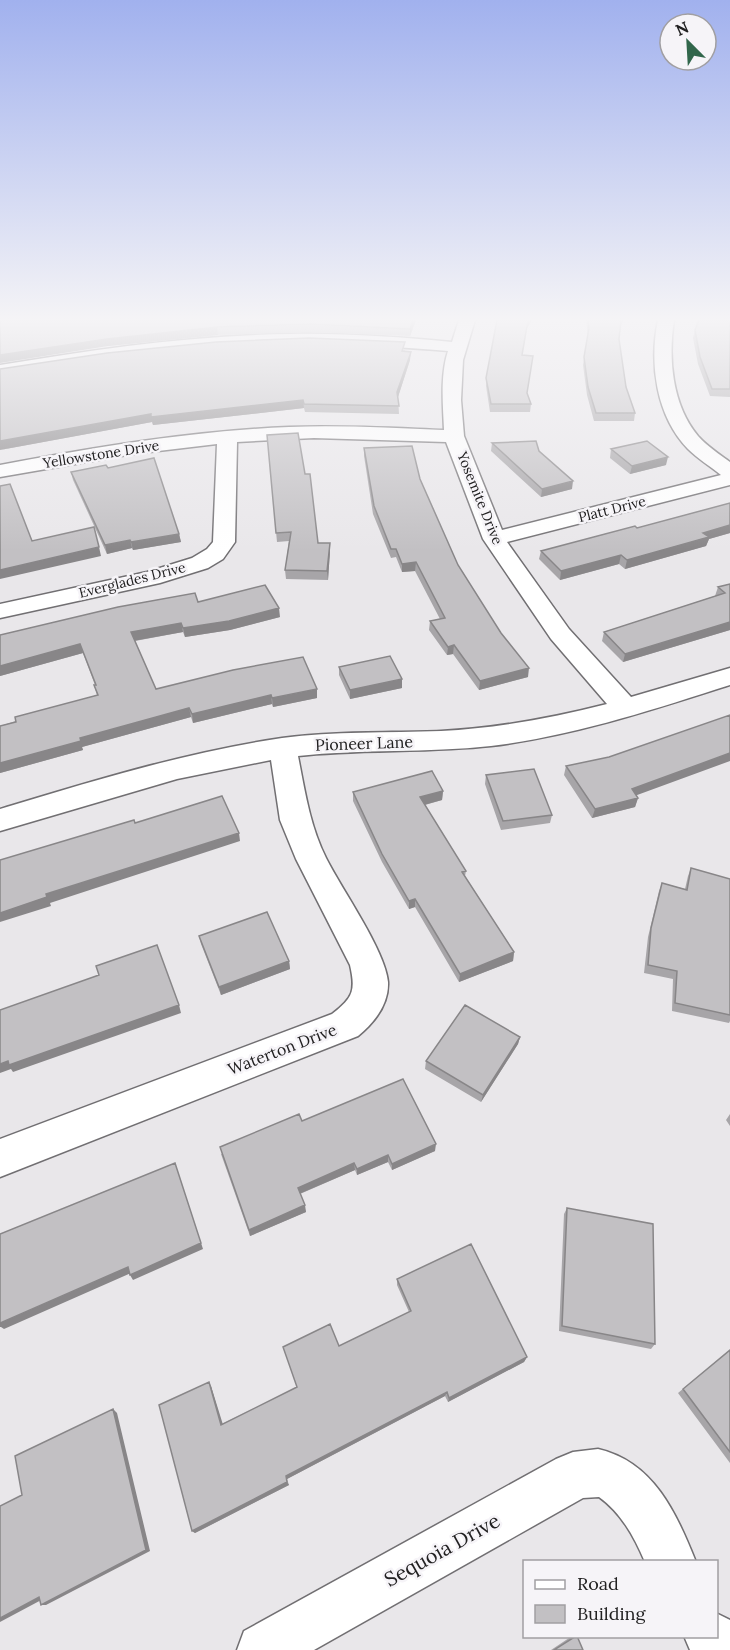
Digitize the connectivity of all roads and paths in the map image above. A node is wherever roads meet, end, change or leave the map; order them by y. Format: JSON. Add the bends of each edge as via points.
{"nodes":[{"id":1,"x":452,"y":397,"type":"edge"},
{"id":2,"x":670,"y":397,"type":"edge"},
{"id":3,"x":454,"y":436,"type":"junction"},
{"id":4,"x":227,"y":437,"type":"junction"},
{"id":5,"x":0,"y":471,"type":"edge"},
{"id":6,"x":730,"y":472,"type":"edge"},
{"id":7,"x":730,"y":479,"type":"edge"},
{"id":8,"x":494,"y":539,"type":"junction"},
{"id":9,"x":0,"y":611,"type":"edge"},
{"id":10,"x":730,"y":676,"type":"edge"},
{"id":11,"x":625,"y":708,"type":"junction"},
{"id":12,"x":283,"y":748,"type":"junction"},
{"id":13,"x":0,"y":820,"type":"edge"},
{"id":14,"x":0,"y":1158,"type":"edge"},
{"id":15,"x":671,"y":1560,"type":"edge"},
{"id":16,"x":263,"y":1650,"type":"edge"}],
"edges":[{"from":1,"to":3,"type":"street","name":"Yosemite Drive"},
{"from":2,"to":6,"type":"street","via":[[685,432],[696,446]]},
{"from":3,"to":4,"type":"street","name":"Yellowstone Drive","via":[[317,432]]},
{"from":3,"to":8,"type":"street","name":"Yosemite Drive"},
{"from":4,"to":5,"type":"street","name":"Yellowstone Drive"},
{"from":4,"to":9,"type":"street","name":"Everglades Drive","via":[[224,542],[215,554],[200,563],[152,578]]},
{"from":7,"to":8,"type":"street","name":"Platt Drive"},
{"from":8,"to":11,"type":"street","name":"Yosemite Drive","via":[[560,634]]},
{"from":10,"to":11,"type":"street","name":"Pioneer Lane"},
{"from":11,"to":12,"type":"street","name":"Pioneer Lane","via":[[550,729],[491,737],[339,742]]},
{"from":12,"to":13,"type":"street","name":"Pioneer Lane","via":[[138,779]]},
{"from":12,"to":14,"type":"street","name":"Waterton Drive","via":[[295,820],[372,980],[370,998],[361,1013],[345,1025]]},
{"from":15,"to":16,"type":"street","name":"Sequoia Drive","via":[[644,1508],[625,1485],[599,1473],[573,1476]]}]}
